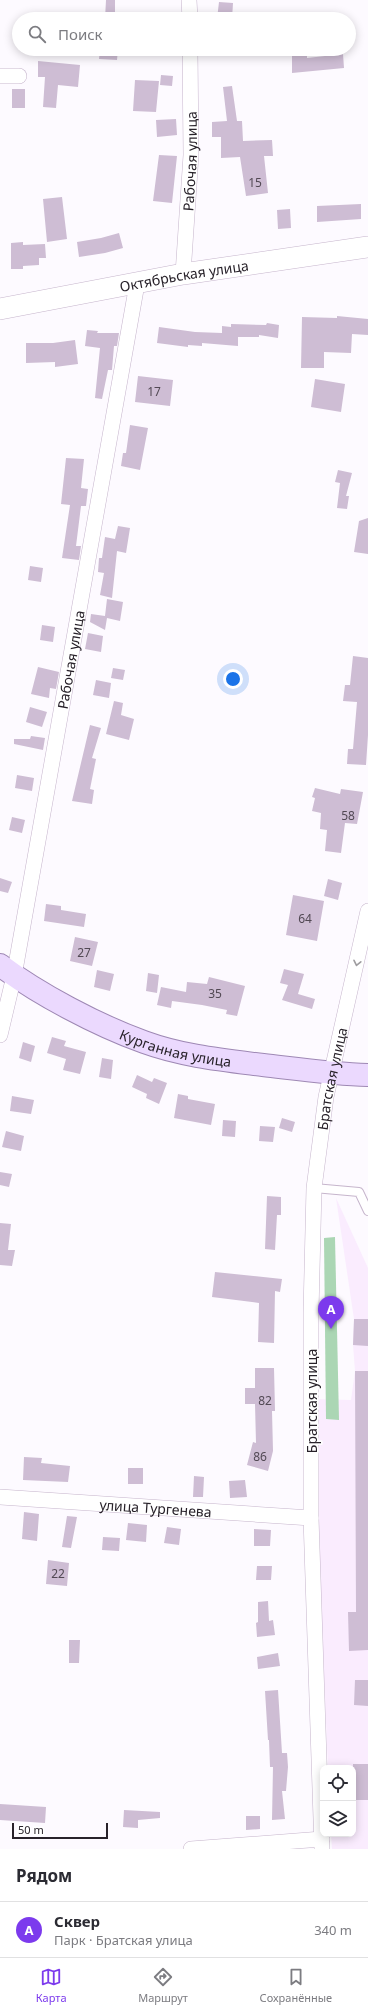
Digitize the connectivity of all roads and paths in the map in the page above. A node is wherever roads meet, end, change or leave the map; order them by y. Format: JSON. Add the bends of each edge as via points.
{"nodes":[{"id":1,"x":189,"y":0,"type":"edge"},
{"id":2,"x":190,"y":12,"type":"edge"},
{"id":3,"x":190,"y":56,"type":"edge"},
{"id":4,"x":0,"y":76,"type":"edge"},
{"id":5,"x":19,"y":76,"type":"dead end"},
{"id":6,"x":368,"y":247,"type":"edge"},
{"id":7,"x":183,"y":274,"type":"junction"},
{"id":8,"x":137,"y":284,"type":"junction"},
{"id":9,"x":0,"y":309,"type":"edge"},
{"id":10,"x":368,"y":911,"type":"edge"},
{"id":11,"x":7,"y":971,"type":"edge"},
{"id":12,"x":0,"y":1035,"type":"edge"},
{"id":13,"x":332,"y":1073,"type":"junction"},
{"id":14,"x":368,"y":1075,"type":"edge"},
{"id":15,"x":314,"y":1188,"type":"junction"},
{"id":16,"x":368,"y":1211,"type":"edge"},
{"id":17,"x":0,"y":1497,"type":"edge"},
{"id":18,"x":311,"y":1518,"type":"junction"},
{"id":19,"x":322,"y":1844,"type":"edge"},
{"id":20,"x":191,"y":1849,"type":"edge"}],
"edges":[{"from":1,"to":2,"type":"street"},
{"from":3,"to":7,"type":"street","name":"Рабочая улица","via":[[191,155]]},
{"from":4,"to":5,"type":"street"},
{"from":6,"to":7,"type":"street","name":"Октябрьская улица"},
{"from":7,"to":8,"type":"street","name":"Октябрьская улица"},
{"from":8,"to":9,"type":"street","name":"Октябрьская улица"},
{"from":8,"to":11,"type":"street","name":"Рабочая улица"},
{"from":10,"to":13,"type":"street","name":"Братская улица","one_way":true},
{"from":11,"to":12,"type":"street","name":"Рабочая улица"},
{"from":11,"to":13,"type":"main road","name":"Курганная улица","via":[[91,1019],[144,1042],[206,1058]]},
{"from":13,"to":14,"type":"main road","name":"Курганная улица"},
{"from":13,"to":15,"type":"street","name":"Братская улица","via":[[326,1097]]},
{"from":15,"to":16,"type":"lane","via":[[359,1192]]},
{"from":15,"to":18,"type":"street","name":"Братская улица"},
{"from":17,"to":18,"type":"street","name":"улица Тургенева"},
{"from":18,"to":19,"type":"street","name":"Братская улица"},
{"from":19,"to":20,"type":"street"}]}
